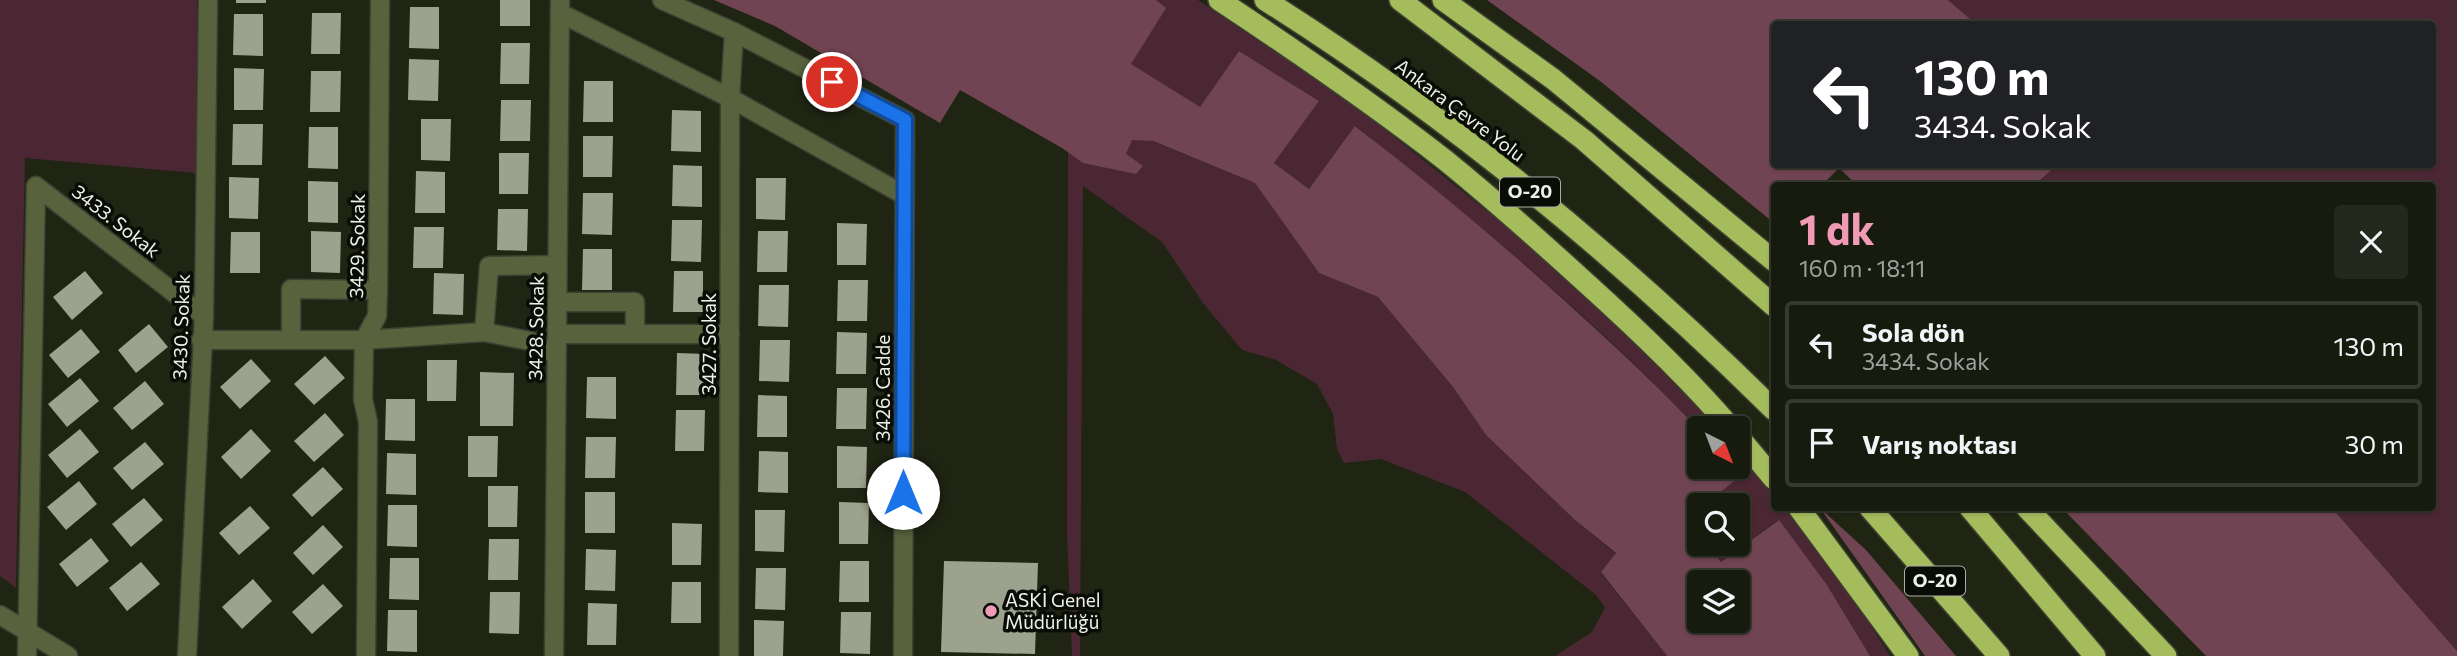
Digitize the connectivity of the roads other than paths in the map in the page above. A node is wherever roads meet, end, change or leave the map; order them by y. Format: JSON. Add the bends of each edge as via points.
{"nodes":[{"id":1,"x":208,"y":0,"type":"edge"},
{"id":2,"x":380,"y":0,"type":"edge"},
{"id":3,"x":662,"y":0,"type":"edge"},
{"id":4,"x":1219,"y":0,"type":"edge"},
{"id":5,"x":1265,"y":0,"type":"edge"},
{"id":6,"x":1400,"y":0,"type":"edge"},
{"id":7,"x":1443,"y":0,"type":"edge"},
{"id":8,"x":560,"y":6,"type":"edge"},
{"id":9,"x":734,"y":32,"type":"junction"},
{"id":10,"x":730,"y":98,"type":"junction"},
{"id":11,"x":904,"y":195,"type":"junction"},
{"id":12,"x":1771,"y":259,"type":"edge"},
{"id":13,"x":558,"y":265,"type":"junction"},
{"id":14,"x":378,"y":290,"type":"junction"},
{"id":15,"x":557,"y":302,"type":"junction"},
{"id":16,"x":1771,"y":303,"type":"edge"},
{"id":17,"x":204,"y":316,"type":"junction"},
{"id":18,"x":484,"y":332,"type":"junction"},
{"id":19,"x":635,"y":333,"type":"junction"},
{"id":20,"x":556,"y":334,"type":"junction"},
{"id":21,"x":730,"y":334,"type":"junction"},
{"id":22,"x":201,"y":340,"type":"junction"},
{"id":23,"x":291,"y":340,"type":"junction"},
{"id":24,"x":364,"y":340,"type":"junction"},
{"id":25,"x":556,"y":354,"type":"junction"},
{"id":26,"x":1771,"y":407,"type":"edge"},
{"id":27,"x":1721,"y":416,"type":"edge"},
{"id":28,"x":1750,"y":450,"type":"edge"},
{"id":29,"x":1771,"y":475,"type":"edge"},
{"id":30,"x":1801,"y":511,"type":"edge"},
{"id":31,"x":1873,"y":511,"type":"edge"},
{"id":32,"x":1973,"y":511,"type":"edge"},
{"id":33,"x":2030,"y":511,"type":"edge"},
{"id":34,"x":0,"y":615,"type":"edge"},
{"id":35,"x":27,"y":633,"type":"junction"},
{"id":36,"x":27,"y":656,"type":"edge"},
{"id":37,"x":68,"y":656,"type":"edge"},
{"id":38,"x":187,"y":656,"type":"edge"},
{"id":39,"x":366,"y":656,"type":"edge"},
{"id":40,"x":554,"y":656,"type":"edge"},
{"id":41,"x":729,"y":656,"type":"edge"},
{"id":42,"x":902,"y":656,"type":"edge"},
{"id":43,"x":1908,"y":656,"type":"edge"},
{"id":44,"x":1999,"y":656,"type":"edge"},
{"id":45,"x":2095,"y":656,"type":"edge"},
{"id":46,"x":2166,"y":656,"type":"edge"}],
"edges":[{"from":1,"to":17,"type":"street","name":"3430. Sokak"},
{"from":2,"to":14,"type":"street","name":"3429. Sokak"},
{"from":3,"to":9,"type":"street"},
{"from":4,"to":27,"type":"highway","via":[[1326,71],[1443,159],[1621,315]]},
{"from":5,"to":26,"type":"highway","name":"Ankara Çevre Yolu","number":"O-20","via":[[1457,135],[1538,199],[1648,291]]},
{"from":6,"to":16,"type":"highway","via":[[1584,140]]},
{"from":7,"to":12,"type":"highway","via":[[1553,79]]},
{"from":8,"to":10,"type":"street"},
{"from":8,"to":13,"type":"street","name":"3428. Sokak"},
{"from":9,"to":10,"type":"street","name":"3427. Sokak"},
{"from":9,"to":11,"type":"street","name":"3426. Cadde","via":[[905,120]]},
{"from":10,"to":11,"type":"street"},
{"from":10,"to":21,"type":"street","name":"3427. Sokak"},
{"from":11,"to":42,"type":"street","name":"3426. Cadde"},
{"from":13,"to":15,"type":"street","name":"3428. Sokak"},
{"from":13,"to":18,"type":"street","via":[[489,266]]},
{"from":14,"to":23,"type":"street","via":[[291,289]]},
{"from":14,"to":24,"type":"street","name":"3429. Sokak","via":[[377,316]]},
{"from":15,"to":19,"type":"street","via":[[635,302]]},
{"from":15,"to":20,"type":"street","name":"3428. Sokak"},
{"from":17,"to":22,"type":"street","name":"3430. Sokak"},
{"from":17,"to":35,"type":"street","name":"3433. Sokak","via":[[36,186]]},
{"from":18,"to":24,"type":"street"},
{"from":18,"to":25,"type":"street","via":[[530,341]]},
{"from":19,"to":20,"type":"street"},
{"from":19,"to":21,"type":"street"},
{"from":20,"to":25,"type":"street","name":"3428. Sokak"},
{"from":21,"to":41,"type":"street","name":"3427. Sokak"},
{"from":22,"to":23,"type":"street"},
{"from":22,"to":38,"type":"street","name":"3430. Sokak"},
{"from":23,"to":24,"type":"street"},
{"from":24,"to":39,"type":"street","name":"3429. Sokak"},
{"from":25,"to":40,"type":"street","name":"3428. Sokak"},
{"from":28,"to":29,"type":"highway"},
{"from":30,"to":43,"type":"highway"},
{"from":31,"to":44,"type":"highway","number":"O-20"},
{"from":32,"to":45,"type":"highway"},
{"from":33,"to":46,"type":"highway"},
{"from":34,"to":35,"type":"street"},
{"from":35,"to":36,"type":"street"},
{"from":35,"to":37,"type":"street"}]}
